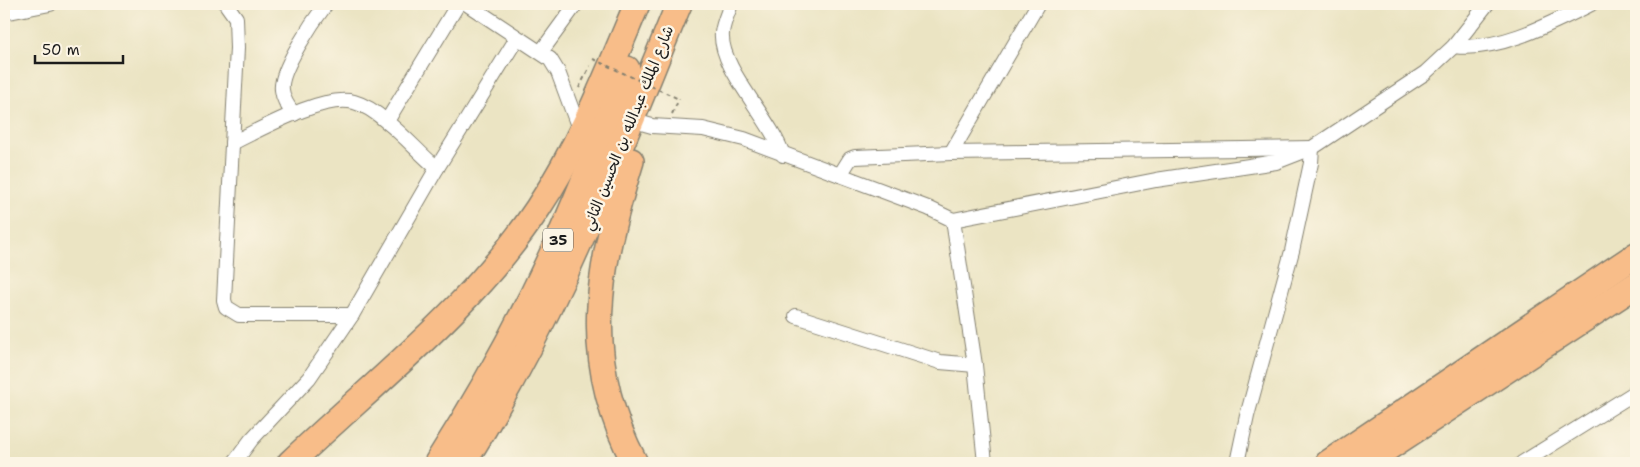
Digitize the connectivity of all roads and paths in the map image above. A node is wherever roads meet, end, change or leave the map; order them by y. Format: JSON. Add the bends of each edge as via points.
{"nodes":[{"id":1,"x":50,"y":4,"type":"edge"},
{"id":2,"x":226,"y":4,"type":"edge"},
{"id":3,"x":326,"y":4,"type":"edge"},
{"id":4,"x":458,"y":4,"type":"edge"},
{"id":5,"x":467,"y":4,"type":"edge"},
{"id":6,"x":576,"y":4,"type":"edge"},
{"id":7,"x":637,"y":4,"type":"edge"},
{"id":8,"x":652,"y":4,"type":"edge"},
{"id":9,"x":679,"y":4,"type":"edge"},
{"id":10,"x":731,"y":4,"type":"edge"},
{"id":11,"x":1038,"y":4,"type":"edge"},
{"id":12,"x":1487,"y":4,"type":"edge"},
{"id":13,"x":1591,"y":4,"type":"edge"},
{"id":14,"x":4,"y":13,"type":"edge"},
{"id":15,"x":517,"y":38,"type":"junction"},
{"id":16,"x":1454,"y":46,"type":"junction"},
{"id":17,"x":541,"y":52,"type":"junction"},
{"id":18,"x":583,"y":81,"type":"dead end"},
{"id":19,"x":673,"y":112,"type":"dead end"},
{"id":20,"x":294,"y":114,"type":"junction"},
{"id":21,"x":631,"y":120,"type":"junction"},
{"id":22,"x":387,"y":121,"type":"junction"},
{"id":23,"x":581,"y":134,"type":"junction"},
{"id":24,"x":232,"y":143,"type":"junction"},
{"id":25,"x":1312,"y":148,"type":"junction"},
{"id":26,"x":951,"y":153,"type":"junction"},
{"id":27,"x":783,"y":155,"type":"junction"},
{"id":28,"x":437,"y":168,"type":"junction"},
{"id":29,"x":840,"y":175,"type":"junction"},
{"id":30,"x":953,"y":220,"type":"junction"},
{"id":31,"x":1636,"y":255,"type":"edge"},
{"id":32,"x":1636,"y":285,"type":"edge"},
{"id":33,"x":352,"y":315,"type":"junction"},
{"id":34,"x":796,"y":316,"type":"dead end"},
{"id":35,"x":975,"y":365,"type":"junction"},
{"id":36,"x":1636,"y":392,"type":"edge"},
{"id":37,"x":234,"y":463,"type":"edge"},
{"id":38,"x":290,"y":463,"type":"edge"},
{"id":39,"x":437,"y":463,"type":"edge"},
{"id":40,"x":463,"y":463,"type":"edge"},
{"id":41,"x":635,"y":463,"type":"edge"},
{"id":42,"x":985,"y":463,"type":"edge"},
{"id":43,"x":1237,"y":463,"type":"edge"},
{"id":44,"x":1328,"y":463,"type":"edge"},
{"id":45,"x":1365,"y":463,"type":"edge"},
{"id":46,"x":1522,"y":463,"type":"edge"}],
"edges":[{"from":1,"to":14,"type":"street"},
{"from":2,"to":24,"type":"street","via":[[237,25]]},
{"from":3,"to":20,"type":"street","via":[[284,74],[281,89],[287,106]]},
{"from":4,"to":22,"type":"street"},
{"from":5,"to":15,"type":"street"},
{"from":6,"to":17,"type":"street"},
{"from":7,"to":23,"type":"highway"},
{"from":8,"to":39,"type":"highway","name":"شارع الملك عبدالله بن الحسين الثاني","number":"35","via":[[551,256],[499,357]]},
{"from":9,"to":21,"type":"highway","name":"شارع الملك عبدالله بن الحسين الثاني","number":"35"},
{"from":10,"to":27,"type":"street","via":[[722,35],[725,56],[772,128]]},
{"from":11,"to":26,"type":"street"},
{"from":12,"to":16,"type":"street"},
{"from":13,"to":16,"type":"street","via":[[1491,45]]},
{"from":15,"to":17,"type":"street"},
{"from":15,"to":28,"type":"street"},
{"from":16,"to":25,"type":"street","via":[[1425,73]]},
{"from":17,"to":23,"type":"street","via":[[558,72]]},
{"from":18,"to":19,"type":"path","bridge":true,"via":[[593,59],[679,99]]},
{"from":20,"to":22,"type":"street","via":[[336,102],[354,102]]},
{"from":20,"to":24,"type":"street"},
{"from":21,"to":27,"type":"street","via":[[652,126],[723,133]]},
{"from":21,"to":40,"type":"highway","name":"شارع الملك عبدالله بن الحسين الثاني","number":"35","via":[[591,219],[546,316]]},
{"from":21,"to":41,"type":"highway","via":[[633,153],[608,244],[598,320],[610,401]]},
{"from":22,"to":28,"type":"street"},
{"from":23,"to":38,"type":"highway","via":[[538,210],[484,278],[444,320]]},
{"from":24,"to":33,"type":"street","via":[[226,307],[239,314]]},
{"from":25,"to":26,"type":"street"},
{"from":25,"to":30,"type":"street","via":[[1276,162],[1156,180]]},
{"from":25,"to":43,"type":"street","via":[[1292,251],[1246,416]]},
{"from":26,"to":29,"type":"street","via":[[855,157],[850,159]]},
{"from":27,"to":29,"type":"street"},
{"from":28,"to":33,"type":"street"},
{"from":29,"to":30,"type":"street"},
{"from":30,"to":35,"type":"street"},
{"from":31,"to":44,"type":"highway"},
{"from":32,"to":45,"type":"highway"},
{"from":33,"to":37,"type":"street","via":[[309,378]]},
{"from":34,"to":35,"type":"street","via":[[940,362]]},
{"from":35,"to":42,"type":"street"},
{"from":36,"to":46,"type":"street"}]}
